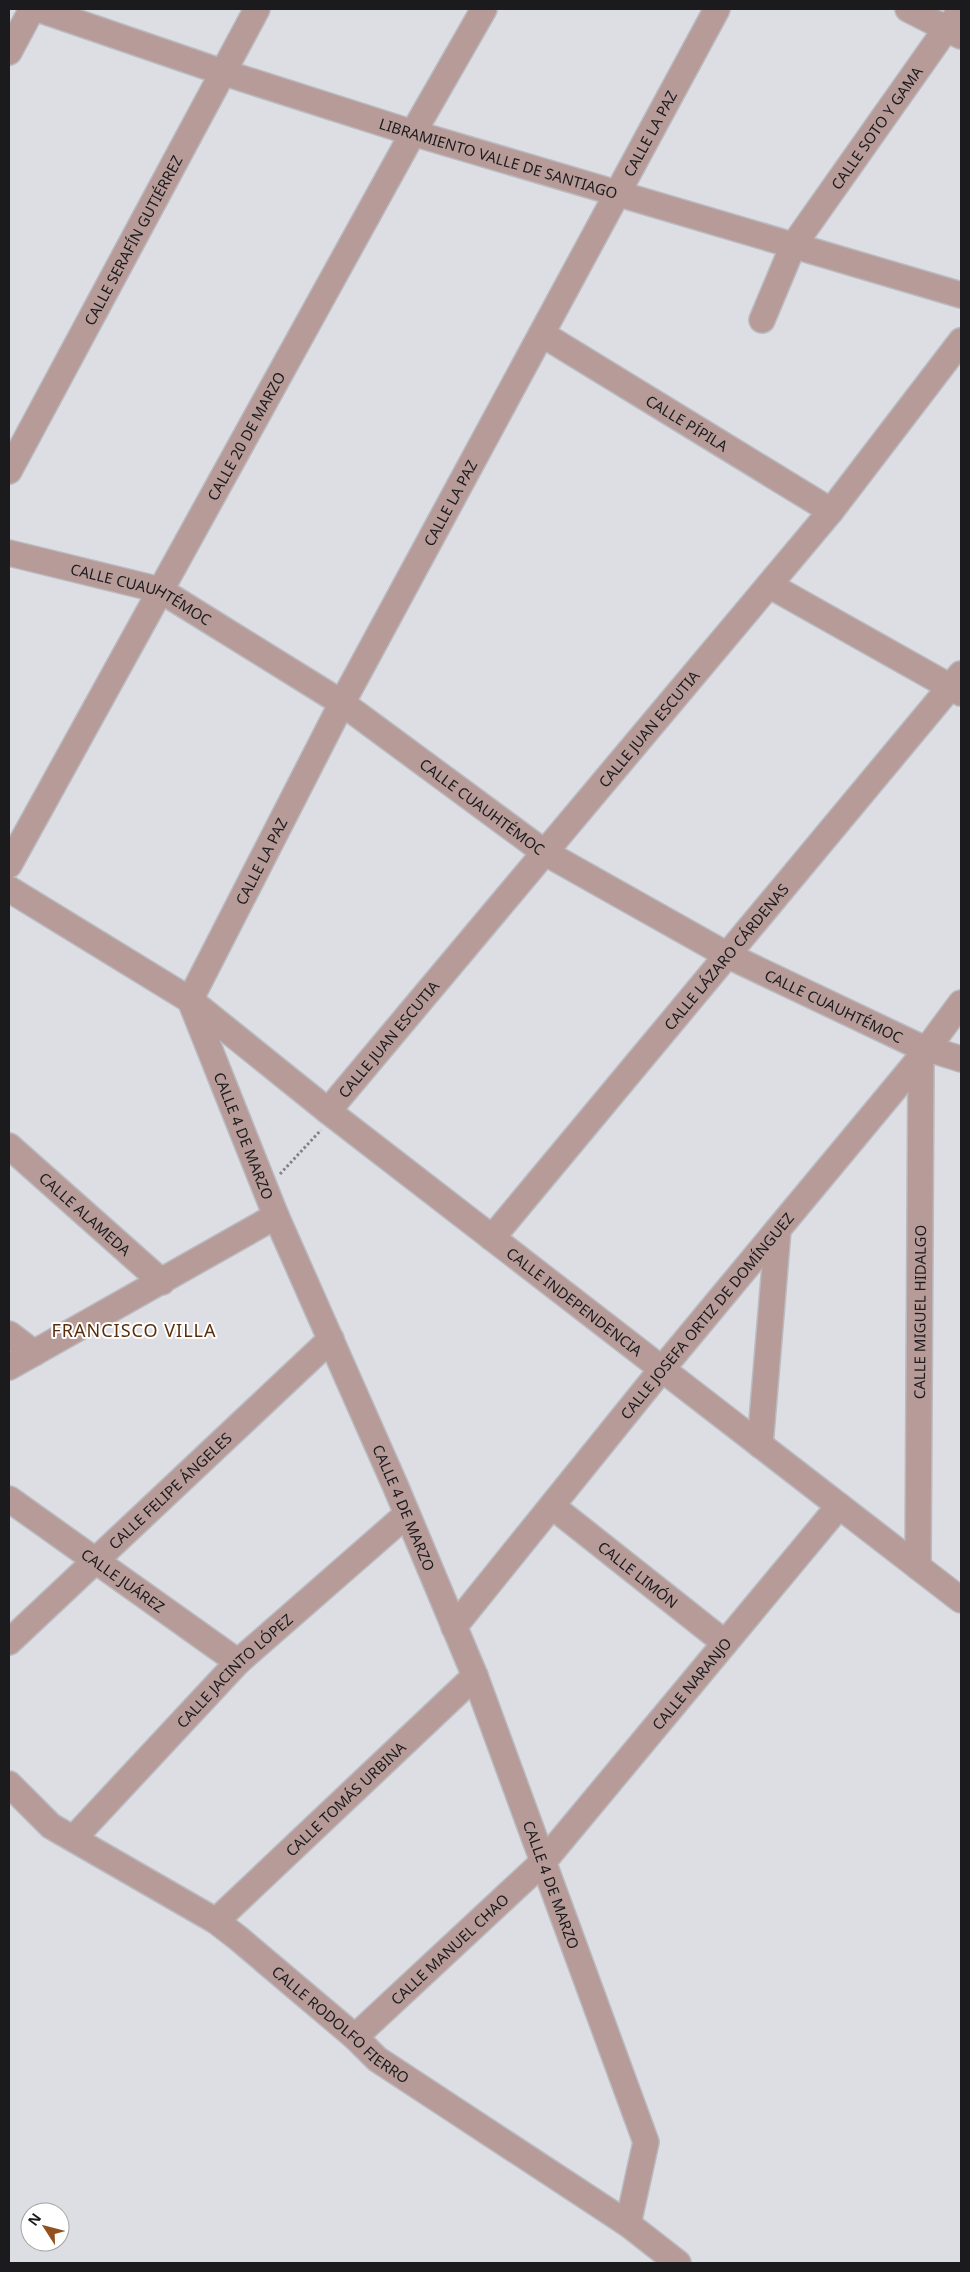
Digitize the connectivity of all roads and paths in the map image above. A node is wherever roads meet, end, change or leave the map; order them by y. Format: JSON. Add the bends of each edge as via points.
{"nodes":[{"id":1,"x":32,"y":9,"type":"edge"},
{"id":2,"x":38,"y":9,"type":"edge"},
{"id":3,"x":257,"y":9,"type":"edge"},
{"id":4,"x":484,"y":9,"type":"edge"},
{"id":5,"x":717,"y":9,"type":"edge"},
{"id":6,"x":908,"y":9,"type":"edge"},
{"id":7,"x":956,"y":25,"type":"edge"},
{"id":8,"x":9,"y":52,"type":"edge"},
{"id":9,"x":222,"y":72,"type":"junction"},
{"id":10,"x":413,"y":133,"type":"junction"},
{"id":11,"x":618,"y":194,"type":"junction"},
{"id":12,"x":793,"y":246,"type":"junction"},
{"id":13,"x":961,"y":295,"type":"edge"},
{"id":14,"x":762,"y":320,"type":"dead end"},
{"id":15,"x":542,"y":334,"type":"junction"},
{"id":16,"x":961,"y":341,"type":"edge"},
{"id":17,"x":9,"y":471,"type":"edge"},
{"id":18,"x":831,"y":511,"type":"junction"},
{"id":19,"x":9,"y":553,"type":"edge"},
{"id":20,"x":768,"y":585,"type":"junction"},
{"id":21,"x":160,"y":590,"type":"junction"},
{"id":22,"x":958,"y":685,"type":"edge"},
{"id":23,"x":342,"y":703,"type":"junction"},
{"id":24,"x":544,"y":852,"type":"junction"},
{"id":25,"x":9,"y":865,"type":"edge"},
{"id":26,"x":9,"y":889,"type":"edge"},
{"id":27,"x":727,"y":955,"type":"junction"},
{"id":28,"x":190,"y":1000,"type":"junction"},
{"id":29,"x":961,"y":1003,"type":"edge"},
{"id":30,"x":925,"y":1053,"type":"junction"},
{"id":31,"x":961,"y":1059,"type":"edge"},
{"id":32,"x":328,"y":1111,"type":"junction"},
{"id":33,"x":9,"y":1146,"type":"edge"},
{"id":34,"x":266,"y":1189,"type":"junction"},
{"id":35,"x":276,"y":1216,"type":"junction"},
{"id":36,"x":778,"y":1230,"type":"junction"},
{"id":37,"x":492,"y":1238,"type":"junction"},
{"id":38,"x":162,"y":1282,"type":"junction"},
{"id":39,"x":9,"y":1334,"type":"edge"},
{"id":40,"x":331,"y":1339,"type":"junction"},
{"id":41,"x":34,"y":1353,"type":"junction"},
{"id":42,"x":9,"y":1367,"type":"edge"},
{"id":43,"x":662,"y":1369,"type":"junction"},
{"id":44,"x":760,"y":1445,"type":"junction"},
{"id":45,"x":9,"y":1499,"type":"edge"},
{"id":46,"x":552,"y":1506,"type":"junction"},
{"id":47,"x":839,"y":1506,"type":"junction"},
{"id":48,"x":406,"y":1514,"type":"junction"},
{"id":49,"x":94,"y":1561,"type":"junction"},
{"id":50,"x":918,"y":1567,"type":"junction"},
{"id":51,"x":961,"y":1600,"type":"edge"},
{"id":52,"x":454,"y":1627,"type":"junction"},
{"id":53,"x":9,"y":1642,"type":"edge"},
{"id":54,"x":725,"y":1643,"type":"junction"},
{"id":55,"x":238,"y":1662,"type":"junction"},
{"id":56,"x":475,"y":1676,"type":"junction"},
{"id":57,"x":9,"y":1784,"type":"edge"},
{"id":58,"x":74,"y":1838,"type":"junction"},
{"id":59,"x":544,"y":1861,"type":"junction"},
{"id":60,"x":216,"y":1921,"type":"junction"},
{"id":61,"x":355,"y":2037,"type":"junction"},
{"id":62,"x":628,"y":2224,"type":"junction"},
{"id":63,"x":678,"y":2263,"type":"edge"}],
"edges":[{"from":1,"to":8,"type":"street"},
{"from":2,"to":9,"type":"street","name":"LIBRAMIENTO VALLE DE SANTIAGO"},
{"from":3,"to":9,"type":"street","name":"CALLE SERAFÍN GUTIÉRREZ"},
{"from":4,"to":10,"type":"street","name":"CALLE 20 DE MARZO"},
{"from":5,"to":11,"type":"street","name":"CALLE LA PAZ"},
{"from":6,"to":7,"type":"street"},
{"from":7,"to":12,"type":"street","name":"CALLE SOTO Y GAMA"},
{"from":9,"to":10,"type":"street","name":"LIBRAMIENTO VALLE DE SANTIAGO"},
{"from":9,"to":17,"type":"street","name":"CALLE SERAFÍN GUTIÉRREZ"},
{"from":10,"to":11,"type":"street","name":"LIBRAMIENTO VALLE DE SANTIAGO"},
{"from":10,"to":21,"type":"street","name":"CALLE 20 DE MARZO"},
{"from":11,"to":12,"type":"street","name":"LIBRAMIENTO VALLE DE SANTIAGO"},
{"from":11,"to":15,"type":"street","name":"CALLE LA PAZ"},
{"from":12,"to":13,"type":"street","name":"LIBRAMIENTO VALLE DE SANTIAGO"},
{"from":12,"to":14,"type":"street","name":"CALLE SOTO Y GAMA"},
{"from":15,"to":18,"type":"street","name":"CALLE PÍPILA"},
{"from":15,"to":23,"type":"street","name":"CALLE LA PAZ"},
{"from":16,"to":18,"type":"street","name":"CALLE JUAN ESCUTIA"},
{"from":18,"to":20,"type":"street","name":"CALLE JUAN ESCUTIA"},
{"from":19,"to":21,"type":"street","name":"CALLE CUAUHTÉMOC"},
{"from":20,"to":22,"type":"street"},
{"from":20,"to":24,"type":"street","name":"CALLE JUAN ESCUTIA"},
{"from":21,"to":23,"type":"street","name":"CALLE CUAUHTÉMOC"},
{"from":21,"to":25,"type":"street","name":"CALLE 20 DE MARZO"},
{"from":22,"to":27,"type":"street","name":"CALLE LÁZARO CÁRDENAS"},
{"from":23,"to":24,"type":"street","name":"CALLE CUAUHTÉMOC"},
{"from":23,"to":28,"type":"street","name":"CALLE LA PAZ"},
{"from":24,"to":27,"type":"street","name":"CALLE CUAUHTÉMOC"},
{"from":24,"to":32,"type":"street","name":"CALLE JUAN ESCUTIA"},
{"from":26,"to":28,"type":"street"},
{"from":27,"to":30,"type":"street","name":"CALLE CUAUHTÉMOC","via":[[916,1045]]},
{"from":27,"to":37,"type":"street","name":"CALLE LÁZARO CÁRDENAS"},
{"from":28,"to":32,"type":"street","name":"CALLE INDEPENDENCIA"},
{"from":28,"to":34,"type":"street","name":"CALLE 4 DE MARZO"},
{"from":29,"to":30,"type":"street","name":"CALLE JOSEFA ORTIZ DE DOMÍNGUEZ"},
{"from":30,"to":31,"type":"street","name":"CALLE CUAUHTÉMOC"},
{"from":30,"to":36,"type":"street","name":"CALLE JOSEFA ORTIZ DE DOMÍNGUEZ"},
{"from":30,"to":50,"type":"street","name":"CALLE MIGUEL HIDALGO"},
{"from":32,"to":34,"type":"path","via":[[320,1133]]},
{"from":32,"to":37,"type":"street","name":"CALLE INDEPENDENCIA"},
{"from":33,"to":38,"type":"street","name":"CALLE ALAMEDA"},
{"from":34,"to":35,"type":"street","name":"CALLE 4 DE MARZO"},
{"from":35,"to":38,"type":"street"},
{"from":35,"to":40,"type":"street","name":"CALLE 4 DE MARZO"},
{"from":36,"to":43,"type":"street","name":"CALLE JOSEFA ORTIZ DE DOMÍNGUEZ"},
{"from":36,"to":44,"type":"street"},
{"from":37,"to":43,"type":"street","name":"CALLE INDEPENDENCIA"},
{"from":38,"to":41,"type":"street"},
{"from":39,"to":41,"type":"street"},
{"from":40,"to":48,"type":"street","name":"CALLE 4 DE MARZO"},
{"from":40,"to":49,"type":"street","name":"CALLE FELIPE ÁNGELES"},
{"from":41,"to":42,"type":"street"},
{"from":43,"to":44,"type":"street","name":"CALLE INDEPENDENCIA"},
{"from":43,"to":46,"type":"street","name":"CALLE JOSEFA ORTIZ DE DOMÍNGUEZ"},
{"from":44,"to":47,"type":"street","name":"CALLE INDEPENDENCIA"},
{"from":45,"to":49,"type":"street","name":"CALLE JUÁREZ"},
{"from":46,"to":52,"type":"street","name":"CALLE JOSEFA ORTIZ DE DOMÍNGUEZ"},
{"from":46,"to":54,"type":"street","name":"CALLE LIMÓN"},
{"from":47,"to":50,"type":"street","name":"CALLE INDEPENDENCIA"},
{"from":47,"to":54,"type":"street","name":"CALLE NARANJO"},
{"from":48,"to":52,"type":"street","name":"CALLE 4 DE MARZO"},
{"from":48,"to":55,"type":"street","name":"CALLE JACINTO LÓPEZ"},
{"from":49,"to":53,"type":"street","name":"CALLE FELIPE ÁNGELES"},
{"from":49,"to":55,"type":"street","name":"CALLE JUÁREZ"},
{"from":50,"to":51,"type":"street","name":"CALLE INDEPENDENCIA"},
{"from":52,"to":56,"type":"street","name":"CALLE 4 DE MARZO"},
{"from":54,"to":59,"type":"street","name":"CALLE NARANJO"},
{"from":55,"to":58,"type":"street","name":"CALLE JACINTO LÓPEZ"},
{"from":56,"to":59,"type":"street","name":"CALLE 4 DE MARZO"},
{"from":56,"to":60,"type":"street","name":"CALLE TOMÁS URBINA"},
{"from":57,"to":58,"type":"street","name":"CALLE RODOLFO FIERRO","via":[[51,1826]]},
{"from":58,"to":60,"type":"street","name":"CALLE RODOLFO FIERRO"},
{"from":59,"to":61,"type":"street","name":"CALLE MANUEL CHAO"},
{"from":59,"to":62,"type":"street","name":"CALLE 4 DE MARZO","via":[[646,2142]]},
{"from":60,"to":61,"type":"street","name":"CALLE RODOLFO FIERRO"},
{"from":61,"to":62,"type":"street","name":"CALLE RODOLFO FIERRO","via":[[377,2059]]},
{"from":62,"to":63,"type":"street","name":"CALLE RODOLFO FIERRO"}]}
